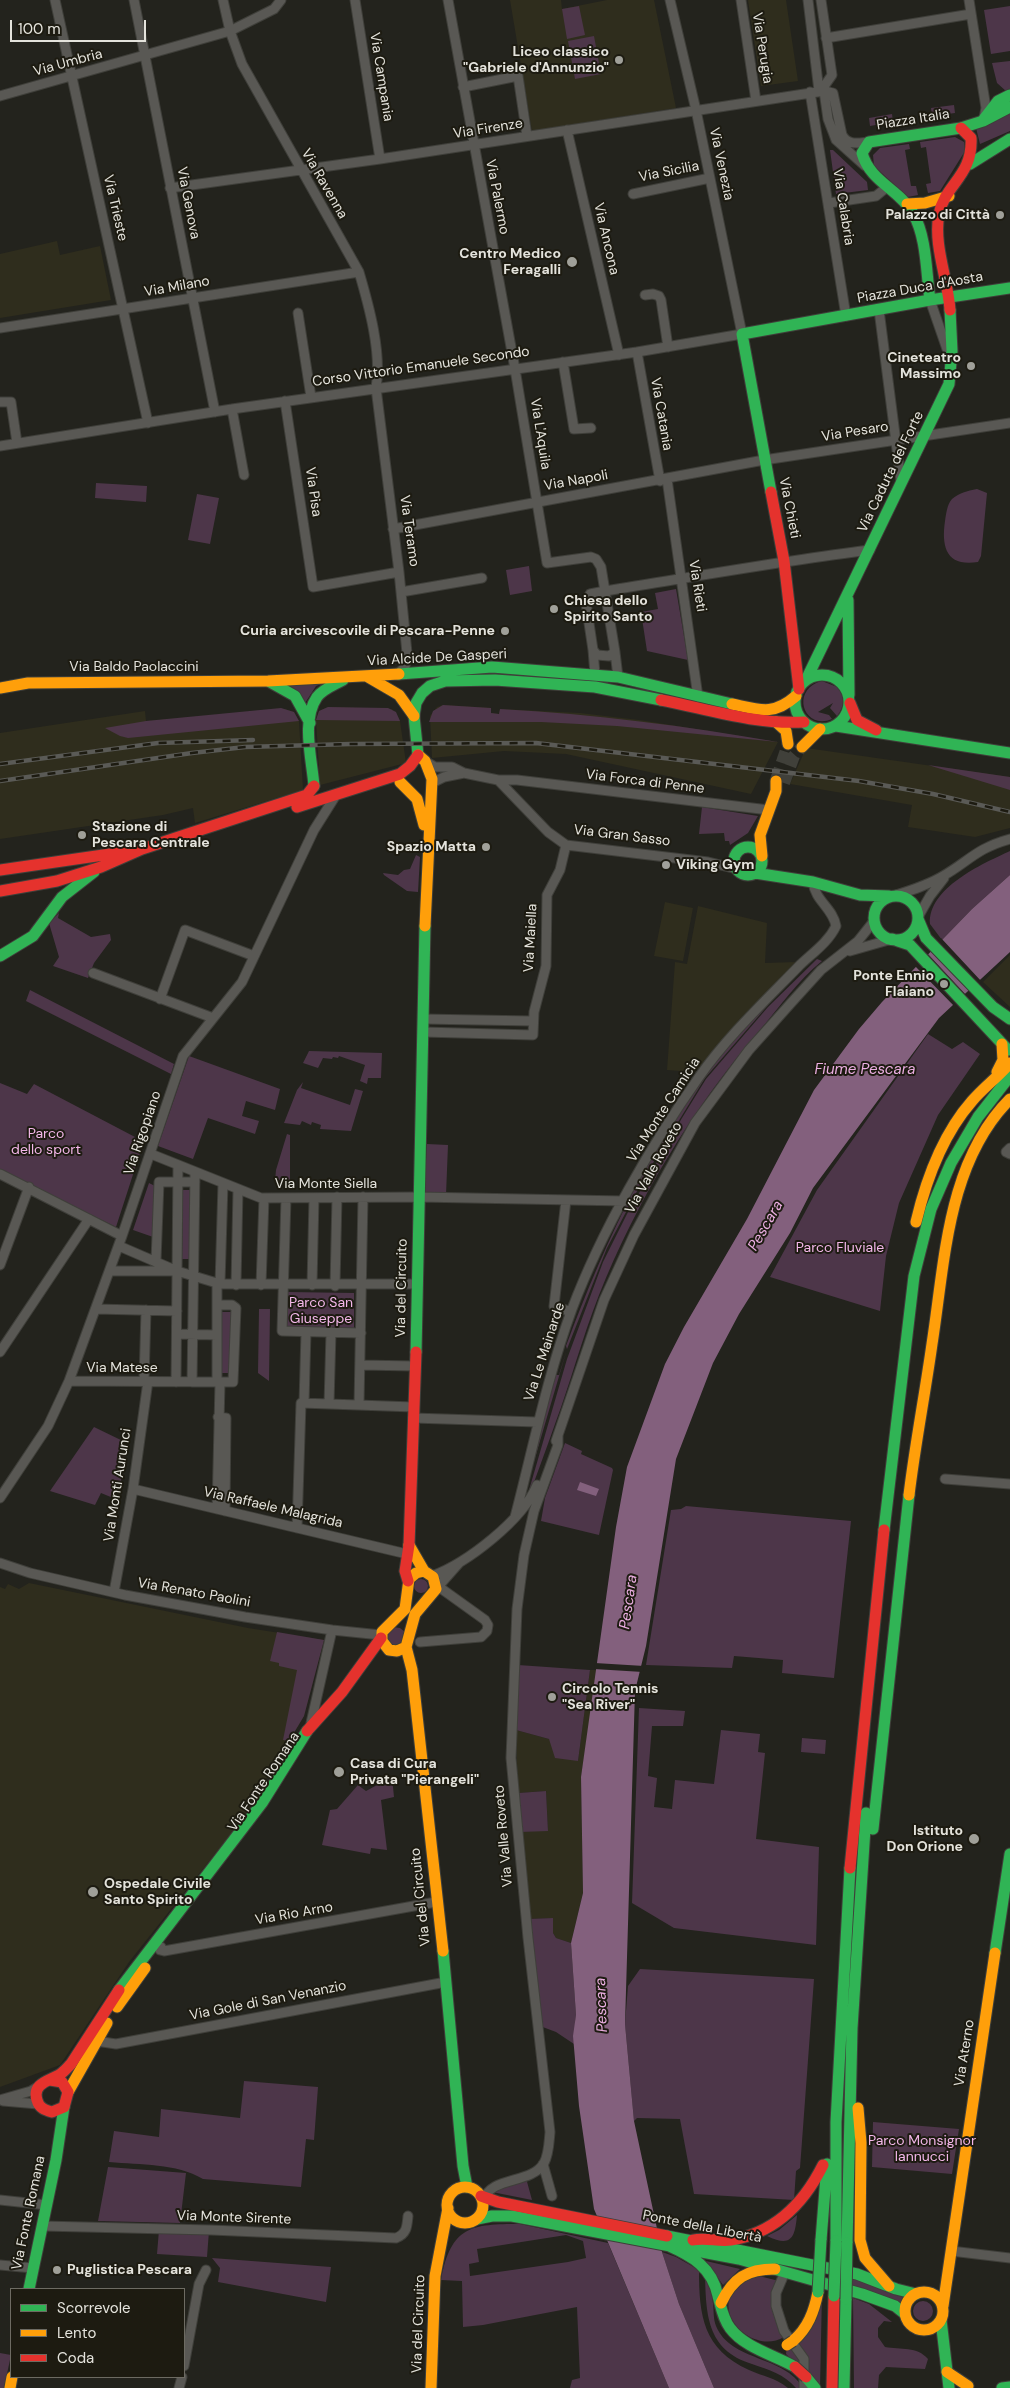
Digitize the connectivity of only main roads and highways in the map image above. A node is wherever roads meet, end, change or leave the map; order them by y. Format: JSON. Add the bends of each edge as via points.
{"nodes":[{"id":1,"x":1007,"y":100,"type":"edge"},
{"id":2,"x":961,"y":128,"type":"junction"},
{"id":3,"x":1010,"y":140,"type":"edge"},
{"id":4,"x":998,"y":146,"type":"junction"},
{"id":5,"x":1010,"y":148,"type":"edge"},
{"id":6,"x":970,"y":164,"type":"junction"},
{"id":7,"x":948,"y":196,"type":"junction"},
{"id":8,"x":907,"y":204,"type":"junction"},
{"id":9,"x":1010,"y":288,"type":"edge"},
{"id":10,"x":949,"y":297,"type":"junction"},
{"id":11,"x":930,"y":300,"type":"junction"},
{"id":12,"x":846,"y":316,"type":"joint"},
{"id":13,"x":742,"y":334,"type":"joint"},
{"id":14,"x":848,"y":596,"type":"junction"},
{"id":15,"x":368,"y":677,"type":"junction"},
{"id":16,"x":347,"y":678,"type":"junction"},
{"id":17,"x":268,"y":681,"type":"junction"},
{"id":18,"x":0,"y":688,"type":"edge"},
{"id":19,"x":800,"y":688,"type":"junction"},
{"id":20,"x":849,"y":699,"type":"junction"},
{"id":21,"x":414,"y":716,"type":"junction"},
{"id":22,"x":776,"y":722,"type":"junction"},
{"id":23,"x":804,"y":722,"type":"junction"},
{"id":24,"x":310,"y":723,"type":"junction"},
{"id":25,"x":836,"y":726,"type":"junction"},
{"id":26,"x":820,"y":729,"type":"junction"},
{"id":27,"x":883,"y":734,"type":"junction"},
{"id":28,"x":788,"y":744,"type":"dead end"},
{"id":29,"x":802,"y":747,"type":"tunnel mouth"},
{"id":30,"x":1010,"y":753,"type":"edge"},
{"id":31,"x":422,"y":758,"type":"junction"},
{"id":32,"x":400,"y":778,"type":"junction"},
{"id":33,"x":432,"y":783,"type":"junction"},
{"id":34,"x":778,"y":785,"type":"tunnel mouth"},
{"id":35,"x":314,"y":786,"type":"junction"},
{"id":36,"x":339,"y":792,"type":"junction"},
{"id":37,"x":233,"y":819,"type":"junction"},
{"id":38,"x":760,"y":835,"type":"junction"},
{"id":39,"x":427,"y":838,"type":"junction"},
{"id":40,"x":746,"y":847,"type":"junction"},
{"id":41,"x":142,"y":849,"type":"junction"},
{"id":42,"x":71,"y":861,"type":"junction"},
{"id":43,"x":49,"y":864,"type":"junction"},
{"id":44,"x":759,"y":865,"type":"junction"},
{"id":45,"x":101,"y":867,"type":"junction"},
{"id":46,"x":0,"y":870,"type":"edge"},
{"id":47,"x":73,"y":875,"type":"junction"},
{"id":48,"x":57,"y":882,"type":"junction"},
{"id":49,"x":0,"y":892,"type":"edge"},
{"id":50,"x":856,"y":894,"type":"junction"},
{"id":51,"x":893,"y":896,"type":"junction"},
{"id":52,"x":874,"y":918,"type":"junction"},
{"id":53,"x":918,"y":918,"type":"junction"},
{"id":54,"x":46,"y":919,"type":"junction"},
{"id":55,"x":892,"y":939,"type":"junction"},
{"id":56,"x":0,"y":956,"type":"edge"},
{"id":57,"x":1010,"y":1019,"type":"edge"},
{"id":58,"x":1006,"y":1048,"type":"edge"},
{"id":59,"x":1010,"y":1063,"type":"edge"},
{"id":60,"x":1010,"y":1076,"type":"edge"},
{"id":61,"x":983,"y":1091,"type":"junction"},
{"id":62,"x":1010,"y":1091,"type":"edge"},
{"id":63,"x":1010,"y":1099,"type":"edge"},
{"id":64,"x":889,"y":1533,"type":"junction"},
{"id":65,"x":408,"y":1550,"type":"junction"},
{"id":66,"x":428,"y":1574,"type":"junction"},
{"id":67,"x":408,"y":1582,"type":"junction"},
{"id":68,"x":392,"y":1623,"type":"junction"},
{"id":69,"x":381,"y":1637,"type":"junction"},
{"id":70,"x":412,"y":1642,"type":"junction"},
{"id":71,"x":392,"y":1651,"type":"junction"},
{"id":72,"x":366,"y":1661,"type":"junction"},
{"id":73,"x":329,"y":1707,"type":"junction"},
{"id":74,"x":1010,"y":1854,"type":"edge"},
{"id":75,"x":858,"y":1908,"type":"junction"},
{"id":76,"x":844,"y":1960,"type":"junction"},
{"id":77,"x":143,"y":1964,"type":"junction"},
{"id":78,"x":852,"y":2056,"type":"junction"},
{"id":79,"x":839,"y":2069,"type":"junction"},
{"id":80,"x":45,"y":2082,"type":"junction"},
{"id":81,"x":68,"y":2092,"type":"junction"},
{"id":82,"x":43,"y":2107,"type":"junction"},
{"id":83,"x":64,"y":2107,"type":"junction"},
{"id":84,"x":59,"y":2142,"type":"junction"},
{"id":85,"x":461,"y":2146,"type":"junction"},
{"id":86,"x":828,"y":2156,"type":"junction"},
{"id":87,"x":467,"y":2187,"type":"junction"},
{"id":88,"x":454,"y":2191,"type":"junction"},
{"id":89,"x":483,"y":2198,"type":"junction"},
{"id":90,"x":448,"y":2208,"type":"junction"},
{"id":91,"x":532,"y":2214,"type":"junction"},
{"id":92,"x":477,"y":2219,"type":"junction"},
{"id":93,"x":462,"y":2222,"type":"junction"},
{"id":94,"x":841,"y":2242,"type":"junction"},
{"id":95,"x":668,"y":2245,"type":"junction"},
{"id":96,"x":711,"y":2245,"type":"junction"},
{"id":97,"x":950,"y":2254,"type":"junction"},
{"id":98,"x":437,"y":2262,"type":"junction"},
{"id":99,"x":780,"y":2270,"type":"junction"},
{"id":100,"x":889,"y":2286,"type":"junction"},
{"id":101,"x":29,"y":2288,"type":"edge"},
{"id":102,"x":930,"y":2293,"type":"junction"},
{"id":103,"x":916,"y":2294,"type":"junction"},
{"id":104,"x":720,"y":2303,"type":"junction"},
{"id":105,"x":942,"y":2306,"type":"junction"},
{"id":106,"x":905,"y":2314,"type":"junction"},
{"id":107,"x":941,"y":2320,"type":"junction"},
{"id":108,"x":921,"y":2330,"type":"junction"},
{"id":109,"x":759,"y":2349,"type":"junction"},
{"id":110,"x":945,"y":2358,"type":"junction"},
{"id":111,"x":947,"y":2372,"type":"junction"},
{"id":112,"x":805,"y":2382,"type":"edge"},
{"id":113,"x":972,"y":2387,"type":"edge"},
{"id":114,"x":431,"y":2388,"type":"edge"},
{"id":115,"x":815,"y":2388,"type":"edge"},
{"id":116,"x":832,"y":2388,"type":"edge"},
{"id":117,"x":844,"y":2388,"type":"edge"},
{"id":118,"x":949,"y":2388,"type":"edge"},
{"id":119,"x":954,"y":2388,"type":"edge"},
{"id":120,"x":1002,"y":2388,"type":"edge"},
{"id":121,"x":1010,"y":2388,"type":"edge"}],
"edges":[{"from":1,"to":2,"type":"main road","name":"Piazza Italia","via":[[982,121]]},
{"from":2,"to":6,"type":"main road","name":"Piazza Italia","via":[[971,138]]},
{"from":2,"to":8,"type":"main road","name":"Piazza Italia","via":[[869,142],[862,153],[866,167]]},
{"from":3,"to":4,"type":"main road"},
{"from":4,"to":5,"type":"main road"},
{"from":4,"to":6,"type":"main road"},
{"from":6,"to":7,"type":"main road"},
{"from":7,"to":8,"type":"main road","via":[[925,204]]},
{"from":7,"to":10,"type":"main road","via":[[938,224]]},
{"from":8,"to":11,"type":"main road","via":[[919,228]]},
{"from":9,"to":10,"type":"main road","name":"Piazza Duca d'Aosta"},
{"from":10,"to":11,"type":"main road","name":"Piazza Duca d'Aosta"},
{"from":10,"to":14,"type":"main road","name":"Via Caduta del Forte","via":[[951,359],[947,391]]},
{"from":11,"to":12,"type":"main road","name":"Piazza Duca d'Aosta"},
{"from":12,"to":13,"type":"main road","name":"Corso Vittorio Emanuele Secondo"},
{"from":13,"to":19,"type":"main road","name":"Via Chieti","via":[[784,561]]},
{"from":14,"to":19,"type":"main road","name":"Via Caduta del Forte"},
{"from":14,"to":20,"type":"main road","name":"Via Caduta del Forte"},
{"from":15,"to":16,"type":"main road","name":"Via Alcide De Gasperi"},
{"from":15,"to":19,"type":"main road","name":"Via Alcide De Gasperi","via":[[492,667],[595,674],[761,710],[778,710]]},
{"from":15,"to":21,"type":"main road","via":[[398,694]]},
{"from":16,"to":17,"type":"main road","name":"Via Baldo Paolaccini"},
{"from":16,"to":24,"type":"main road","name":"Via Alcide De Gasperi","via":[[316,697]]},
{"from":17,"to":18,"type":"main road","name":"Via Baldo Paolaccini","via":[[28,683]]},
{"from":17,"to":24,"type":"main road","name":"Via Baldo Paolaccini","via":[[295,696]]},
{"from":19,"to":20,"type":"main road","via":[[818,675],[832,676],[842,684]]},
{"from":19,"to":23,"type":"main road","via":[[796,710]]},
{"from":20,"to":25,"type":"main road","via":[[846,716]]},
{"from":20,"to":27,"type":"main road","via":[[857,720]]},
{"from":21,"to":22,"type":"main road","name":"Via Alcide De Gasperi","via":[[418,699],[436,683],[494,680],[612,689]]},
{"from":21,"to":31,"type":"main road"},
{"from":22,"to":23,"type":"main road","name":"Via Alcide De Gasperi"},
{"from":22,"to":28,"type":"main road","via":[[786,731]]},
{"from":23,"to":26,"type":"main road"},
{"from":24,"to":35,"type":"main road","name":"Via Alcide De Gasperi"},
{"from":25,"to":26,"type":"main road"},
{"from":25,"to":27,"type":"main road"},
{"from":26,"to":29,"type":"main road"},
{"from":27,"to":30,"type":"main road"},
{"from":31,"to":32,"type":"main road"},
{"from":31,"to":33,"type":"main road","name":"Via del Circuito"},
{"from":32,"to":33,"type":"main road","via":[[418,786]]},
{"from":32,"to":36,"type":"main road"},
{"from":32,"to":39,"type":"main road","name":"Via del Circuito","via":[[417,799]]},
{"from":33,"to":39,"type":"main road","name":"Via del Circuito"},
{"from":34,"to":38,"type":"main road"},
{"from":35,"to":36,"type":"main road"},
{"from":35,"to":37,"type":"main road","via":[[306,795]]},
{"from":36,"to":37,"type":"main road","via":[[300,806]]},
{"from":37,"to":41,"type":"main road"},
{"from":38,"to":40,"type":"main road"},
{"from":38,"to":44,"type":"main road"},
{"from":39,"to":65,"type":"main road","name":"Via del Circuito","via":[[418,1284]]},
{"from":40,"to":44,"type":"main road","via":[[755,849]]},
{"from":40,"to":44,"type":"main road","via":[[735,856],[737,869],[748,875]]},
{"from":41,"to":42,"type":"main road"},
{"from":41,"to":45,"type":"main road"},
{"from":42,"to":43,"type":"main road"},
{"from":42,"to":47,"type":"main road","via":[[65,864],[64,869],[66,874]]},
{"from":43,"to":46,"type":"main road"},
{"from":43,"to":48,"type":"main road","via":[[55,868]]},
{"from":44,"to":50,"type":"main road","via":[[786,877]]},
{"from":45,"to":47,"type":"main road"},
{"from":45,"to":54,"type":"main road","via":[[62,897]]},
{"from":47,"to":48,"type":"main road"},
{"from":48,"to":49,"type":"main road"},
{"from":48,"to":54,"type":"main road"},
{"from":50,"to":51,"type":"main road"},
{"from":50,"to":52,"type":"main road","via":[[870,905]]},
{"from":51,"to":52,"type":"main road","via":[[878,905]]},
{"from":51,"to":53,"type":"main road","via":[[909,900]]},
{"from":52,"to":55,"type":"main road","via":[[880,933]]},
{"from":53,"to":55,"type":"main road","via":[[909,935]]},
{"from":53,"to":57,"type":"main road","via":[[926,938],[993,1007]]},
{"from":54,"to":56,"type":"main road","via":[[33,936]]},
{"from":55,"to":58,"type":"main road","via":[[915,950]]},
{"from":58,"to":61,"type":"main road","via":[[1002,1064]]},
{"from":59,"to":61,"type":"main road"},
{"from":60,"to":64,"type":"main road","via":[[958,1148],[924,1230],[911,1303]]},
{"from":61,"to":76,"type":"main road","via":[[960,1118],[929,1181],[916,1218],[904,1279],[851,1750],[838,1929]]},
{"from":62,"to":64,"type":"main road","via":[[958,1170],[932,1244],[921,1300]]},
{"from":63,"to":75,"type":"main road","via":[[975,1144],[953,1211],[910,1488],[866,1899]]},
{"from":64,"to":75,"type":"main road"},
{"from":64,"to":76,"type":"main road","via":[[850,1859]]},
{"from":65,"to":66,"type":"main road"},
{"from":65,"to":67,"type":"main road","name":"Via del Circuito","via":[[405,1571]]},
{"from":66,"to":67,"type":"main road","via":[[416,1573]]},
{"from":66,"to":70,"type":"main road","via":[[438,1588],[415,1614]]},
{"from":67,"to":68,"type":"main road","name":"Via del Circuito","via":[[405,1609]]},
{"from":68,"to":69,"type":"main road","via":[[383,1629]]},
{"from":68,"to":70,"type":"main road","via":[[404,1626]]},
{"from":69,"to":71,"type":"main road","via":[[384,1646]]},
{"from":69,"to":72,"type":"main road","name":"Via Fonte Romana"},
{"from":70,"to":71,"type":"main road"},
{"from":70,"to":85,"type":"main road","name":"Via del Circuito","via":[[412,1670]]},
{"from":71,"to":72,"type":"main road"},
{"from":72,"to":73,"type":"main road","name":"Via Fonte Romana"},
{"from":73,"to":77,"type":"main road","name":"Via Fonte Romana","via":[[309,1728],[262,1803]]},
{"from":73,"to":77,"type":"main road","name":"Via Fonte Romana","via":[[269,1807],[161,1947]]},
{"from":74,"to":97,"type":"main road","name":"Via Aterno"},
{"from":75,"to":78,"type":"main road"},
{"from":76,"to":79,"type":"main road"},
{"from":77,"to":80,"type":"main road","name":"Via Fonte Romana","via":[[110,2002],[71,2064],[59,2076]]},
{"from":77,"to":81,"type":"main road","name":"Via Fonte Romana"},
{"from":78,"to":94,"type":"main road"},
{"from":78,"to":100,"type":"main road","via":[[858,2068],[860,2240],[865,2258]]},
{"from":79,"to":86,"type":"main road","via":[[830,2085]]},
{"from":79,"to":94,"type":"main road","via":[[836,2122]]},
{"from":80,"to":81,"type":"main road","via":[[62,2082]]},
{"from":80,"to":82,"type":"main road","via":[[36,2094]]},
{"from":81,"to":83,"type":"main road"},
{"from":82,"to":83,"type":"main road","via":[[58,2111]]},
{"from":82,"to":84,"type":"main road","name":"Via Fonte Romana","via":[[57,2124]]},
{"from":83,"to":84,"type":"main road","name":"Via Fonte Romana"},
{"from":84,"to":101,"type":"main road","name":"Via Fonte Romana"},
{"from":85,"to":87,"type":"main road","name":"Via del Circuito"},
{"from":85,"to":88,"type":"main road","name":"Via del Circuito"},
{"from":86,"to":96,"type":"main road","via":[[816,2181],[778,2222],[748,2237]]},
{"from":86,"to":109,"type":"main road","bridge":true,"via":[[818,2292],[810,2322],[790,2343]]},
{"from":87,"to":88,"type":"main road"},
{"from":87,"to":89,"type":"main road","via":[[475,2189]]},
{"from":88,"to":90,"type":"main road","via":[[448,2199]]},
{"from":89,"to":91,"type":"main road","name":"Ponte della Libertà"},
{"from":89,"to":92,"type":"main road","via":[[482,2211]]},
{"from":90,"to":93,"type":"main road","via":[[452,2217]]},
{"from":90,"to":98,"type":"main road","name":"Via del Circuito"},
{"from":91,"to":92,"type":"main road","name":"Ponte della Libertà"},
{"from":91,"to":95,"type":"main road","name":"Ponte della Libertà"},
{"from":91,"to":96,"type":"main road","name":"Ponte della Libertà","via":[[693,2240],[703,2238]]},
{"from":92,"to":93,"type":"main road"},
{"from":93,"to":98,"type":"main road","name":"Via del Circuito","via":[[447,2237]]},
{"from":94,"to":116,"type":"main road","bridge":true,"via":[[834,2296]]},
{"from":94,"to":117,"type":"main road","bridge":true,"via":[[846,2299]]},
{"from":95,"to":96,"type":"main road","name":"Ponte della Libertà"},
{"from":95,"to":104,"type":"main road","via":[[695,2257],[706,2267]]},
{"from":96,"to":99,"type":"main road","name":"Ponte della Libertà"},
{"from":96,"to":100,"type":"main road","name":"Ponte della Libertà","via":[[857,2274]]},
{"from":97,"to":102,"type":"main road","name":"Via Aterno","via":[[939,2283]]},
{"from":97,"to":105,"type":"main road","name":"Via Aterno"},
{"from":98,"to":114,"type":"main road","name":"Via del Circuito"},
{"from":99,"to":104,"type":"main road","via":[[748,2272],[739,2276]]},
{"from":99,"to":106,"type":"main road","name":"Ponte della Libertà","via":[[862,2294],[895,2306]]},
{"from":100,"to":103,"type":"main road","name":"Ponte della Libertà"},
{"from":102,"to":103,"type":"main road"},
{"from":102,"to":105,"type":"main road","via":[[939,2299]]},
{"from":103,"to":106,"type":"main road","via":[[907,2303]]},
{"from":104,"to":109,"type":"main road","via":[[724,2320],[733,2332]]},
{"from":105,"to":107,"type":"main road"},
{"from":106,"to":108,"type":"main road","via":[[910,2325]]},
{"from":107,"to":108,"type":"main road","via":[[933,2328]]},
{"from":107,"to":110,"type":"main road"},
{"from":108,"to":110,"type":"main road","via":[[935,2340]]},
{"from":109,"to":112,"type":"main road","bridge":true,"via":[[795,2367]]},
{"from":110,"to":111,"type":"main road"},
{"from":111,"to":113,"type":"main road"},
{"from":111,"to":118,"type":"main road"},
{"from":112,"to":115,"type":"main road"},
{"from":113,"to":119,"type":"main road"},
{"from":120,"to":121,"type":"main road"}]}
